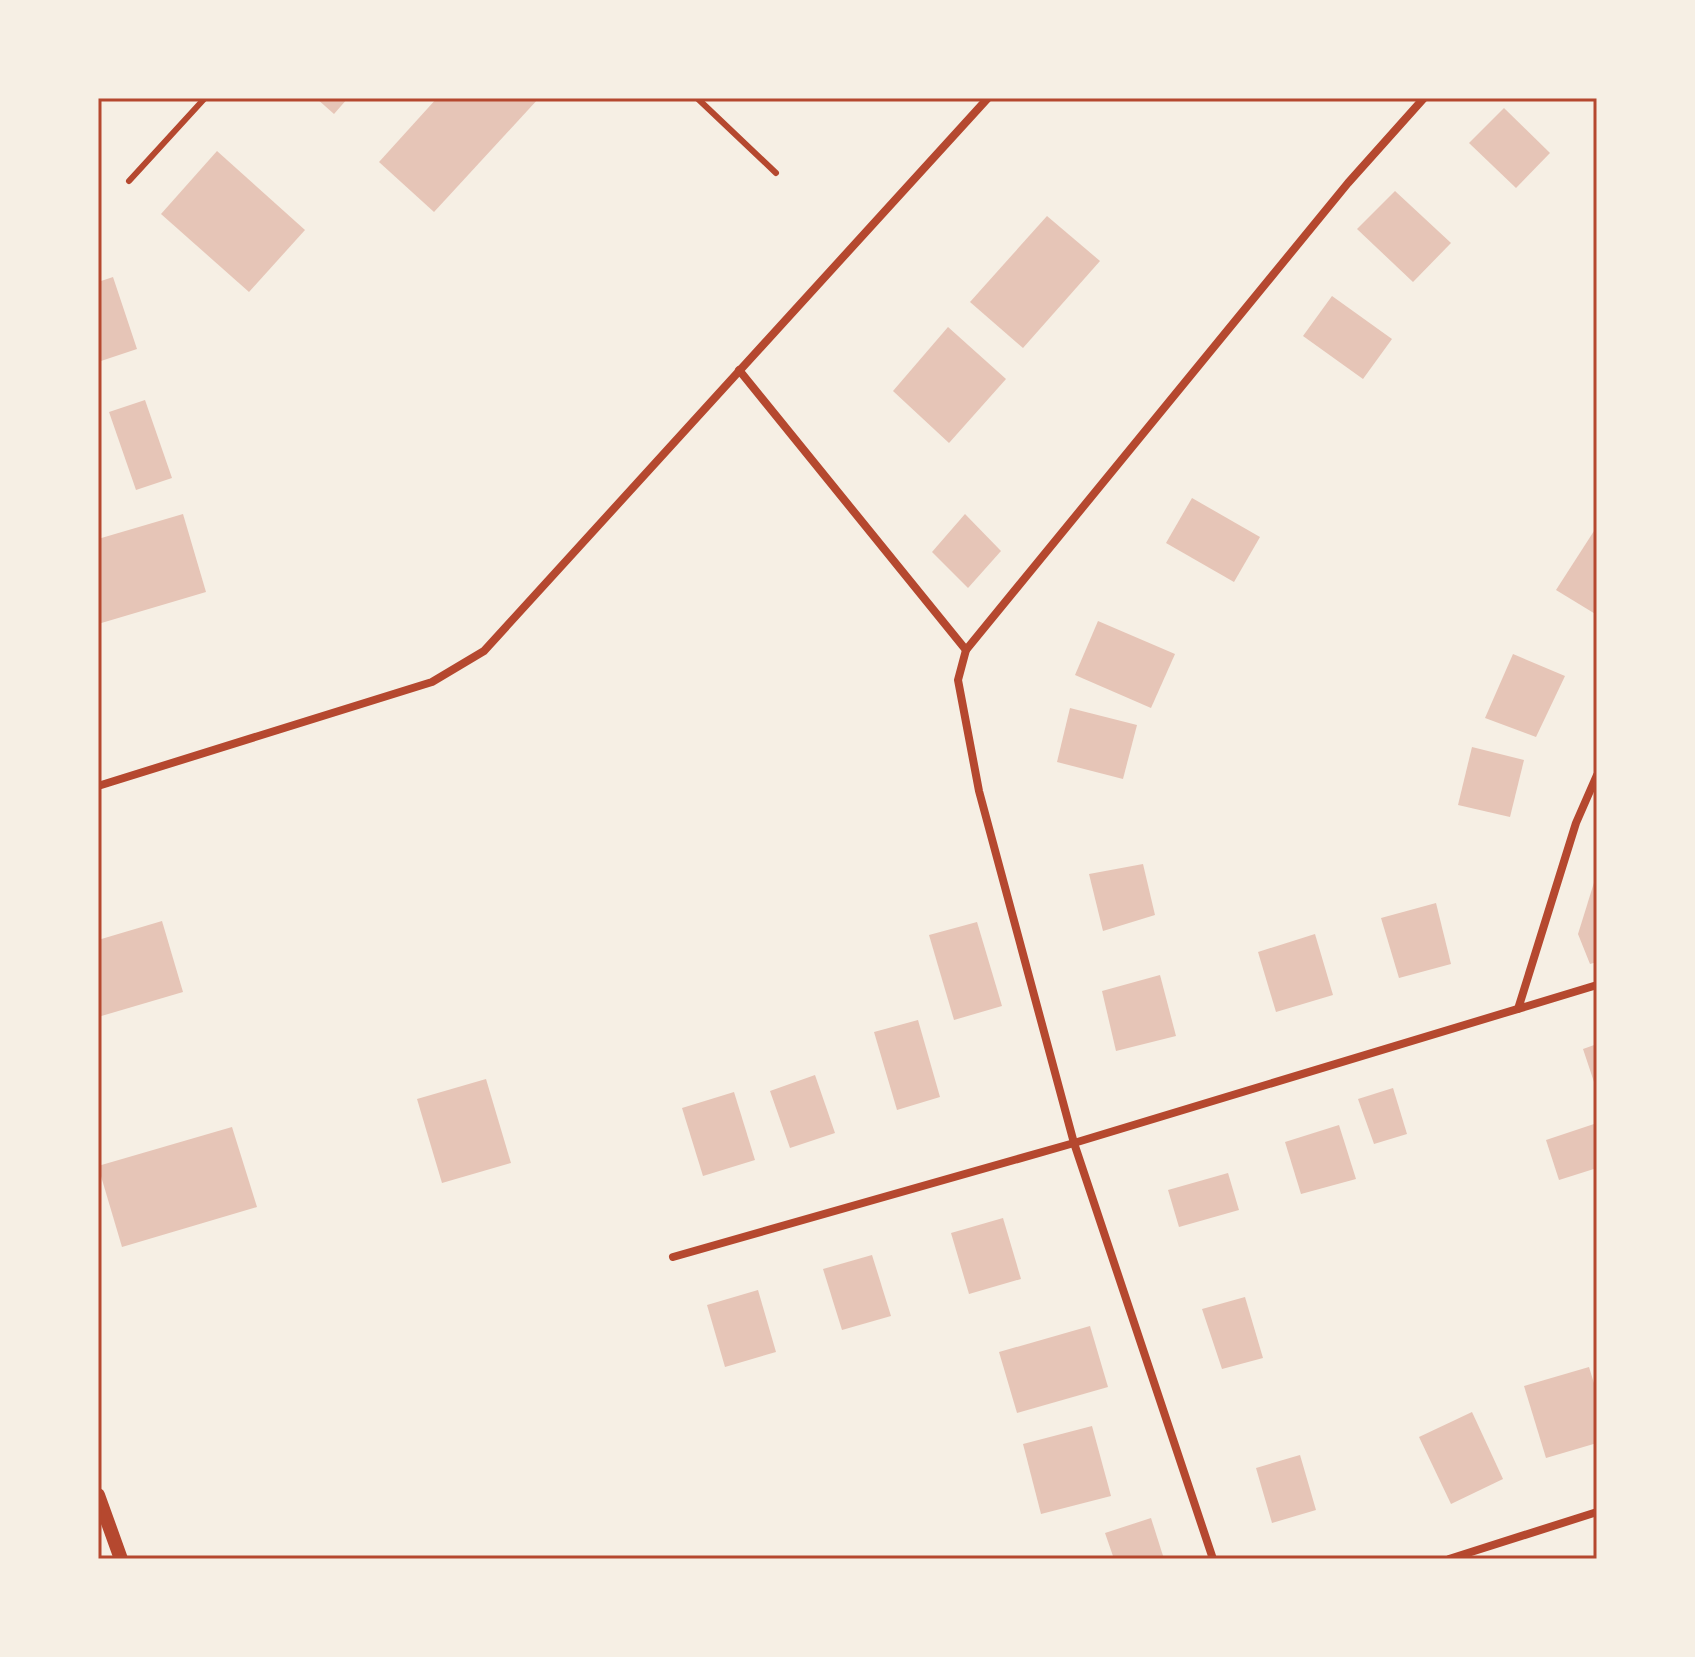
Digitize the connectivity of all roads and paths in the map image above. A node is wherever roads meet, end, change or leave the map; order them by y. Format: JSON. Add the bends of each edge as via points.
{"nodes":[{"id":1,"x":205,"y":98,"type":"edge"},
{"id":2,"x":697,"y":98,"type":"edge"},
{"id":3,"x":988,"y":98,"type":"edge"},
{"id":4,"x":1424,"y":98,"type":"edge"},
{"id":5,"x":776,"y":173,"type":"dead end"},
{"id":6,"x":129,"y":181,"type":"dead end"},
{"id":7,"x":739,"y":370,"type":"junction"},
{"id":8,"x":966,"y":650,"type":"junction"},
{"id":9,"x":1597,"y":775,"type":"edge"},
{"id":10,"x":98,"y":786,"type":"edge"},
{"id":11,"x":1597,"y":985,"type":"edge"},
{"id":12,"x":1518,"y":1009,"type":"junction"},
{"id":13,"x":1074,"y":1143,"type":"junction"},
{"id":14,"x":673,"y":1257,"type":"dead end"},
{"id":15,"x":98,"y":1495,"type":"edge"},
{"id":16,"x":1597,"y":1512,"type":"edge"},
{"id":17,"x":121,"y":1559,"type":"edge"},
{"id":18,"x":1213,"y":1559,"type":"edge"},
{"id":19,"x":1449,"y":1559,"type":"edge"}],
"edges":[{"from":1,"to":6,"type":"lane"},
{"from":2,"to":5,"type":"lane"},
{"from":3,"to":7,"type":"street"},
{"from":4,"to":8,"type":"street","via":[[1348,183]]},
{"from":7,"to":8,"type":"street"},
{"from":7,"to":10,"type":"street","via":[[484,651],[432,682]]},
{"from":8,"to":13,"type":"street","via":[[958,680],[979,791]]},
{"from":9,"to":12,"type":"street","via":[[1576,823]]},
{"from":11,"to":12,"type":"street"},
{"from":12,"to":13,"type":"street"},
{"from":13,"to":14,"type":"street"},
{"from":13,"to":18,"type":"street"},
{"from":15,"to":17,"type":"street"},
{"from":16,"to":19,"type":"street"}]}
